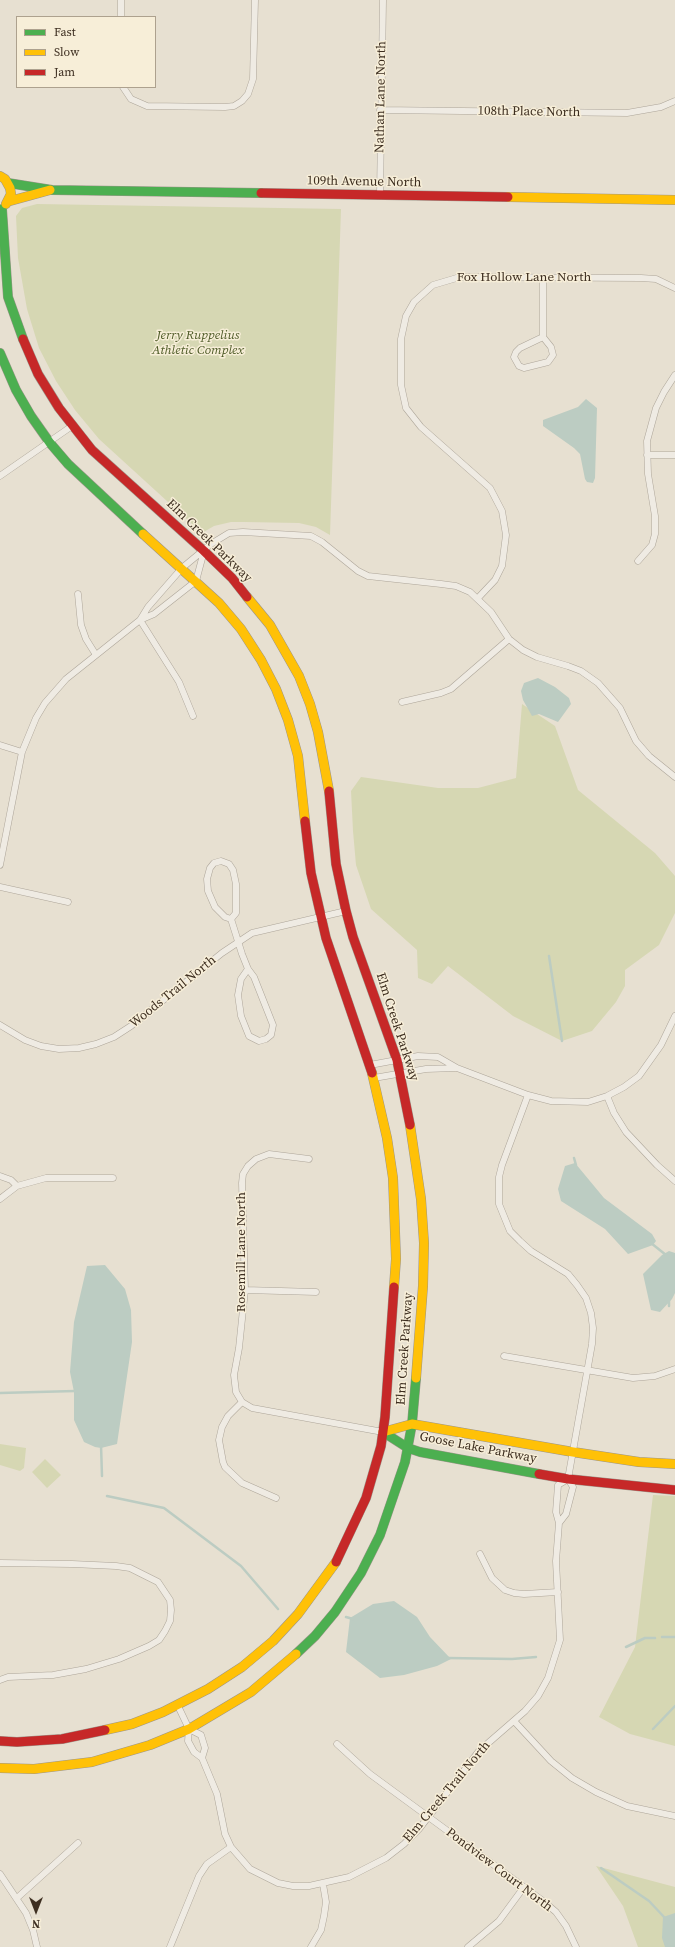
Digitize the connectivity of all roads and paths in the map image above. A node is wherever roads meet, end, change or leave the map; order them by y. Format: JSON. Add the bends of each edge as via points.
{"nodes":[{"id":1,"x":122,"y":0,"type":"edge"},
{"id":2,"x":255,"y":0,"type":"edge"},
{"id":3,"x":383,"y":0,"type":"edge"},
{"id":4,"x":121,"y":16,"type":"edge"},
{"id":5,"x":124,"y":88,"type":"edge"},
{"id":6,"x":675,"y":101,"type":"edge"},
{"id":7,"x":380,"y":110,"type":"junction"},
{"id":8,"x":0,"y":175,"type":"edge"},
{"id":9,"x":8,"y":183,"type":"junction"},
{"id":10,"x":52,"y":190,"type":"junction"},
{"id":11,"x":380,"y":195,"type":"junction"},
{"id":12,"x":675,"y":200,"type":"edge"},
{"id":13,"x":10,"y":201,"type":"junction"},
{"id":14,"x":1,"y":210,"type":"edge"},
{"id":15,"x":543,"y":278,"type":"junction"},
{"id":16,"x":675,"y":288,"type":"edge"},
{"id":17,"x":542,"y":337,"type":"junction"},
{"id":18,"x":0,"y":353,"type":"edge"},
{"id":19,"x":675,"y":375,"type":"edge"},
{"id":20,"x":72,"y":426,"type":"junction"},
{"id":21,"x":50,"y":442,"type":"junction"},
{"id":22,"x":647,"y":454,"type":"junction"},
{"id":23,"x":675,"y":455,"type":"edge"},
{"id":24,"x":0,"y":476,"type":"edge"},
{"id":25,"x":204,"y":551,"type":"junction"},
{"id":26,"x":638,"y":561,"type":"dead end"},
{"id":27,"x":182,"y":568,"type":"junction"},
{"id":28,"x":196,"y":581,"type":"junction"},
{"id":29,"x":78,"y":594,"type":"dead end"},
{"id":30,"x":478,"y":598,"type":"junction"},
{"id":31,"x":140,"y":620,"type":"junction"},
{"id":32,"x":509,"y":639,"type":"junction"},
{"id":33,"x":96,"y":655,"type":"junction"},
{"id":34,"x":402,"y":702,"type":"dead end"},
{"id":35,"x":192,"y":716,"type":"dead end"},
{"id":36,"x":0,"y":745,"type":"edge"},
{"id":37,"x":22,"y":752,"type":"junction"},
{"id":38,"x":675,"y":778,"type":"edge"},
{"id":39,"x":0,"y":865,"type":"edge"},
{"id":40,"x":0,"y":887,"type":"edge"},
{"id":41,"x":68,"y":902,"type":"dead end"},
{"id":42,"x":346,"y":911,"type":"junction"},
{"id":43,"x":321,"y":916,"type":"junction"},
{"id":44,"x":231,"y":919,"type":"junction"},
{"id":45,"x":238,"y":941,"type":"junction"},
{"id":46,"x":248,"y":969,"type":"junction"},
{"id":47,"x":675,"y":1016,"type":"edge"},
{"id":48,"x":0,"y":1025,"type":"edge"},
{"id":49,"x":397,"y":1060,"type":"junction"},
{"id":50,"x":370,"y":1065,"type":"junction"},
{"id":51,"x":457,"y":1068,"type":"junction"},
{"id":52,"x":400,"y":1073,"type":"junction"},
{"id":53,"x":374,"y":1078,"type":"junction"},
{"id":54,"x":528,"y":1095,"type":"junction"},
{"id":55,"x":607,"y":1096,"type":"junction"},
{"id":56,"x":309,"y":1159,"type":"dead end"},
{"id":57,"x":0,"y":1176,"type":"edge"},
{"id":58,"x":112,"y":1178,"type":"dead end"},
{"id":59,"x":675,"y":1181,"type":"edge"},
{"id":60,"x":16,"y":1186,"type":"junction"},
{"id":61,"x":0,"y":1199,"type":"edge"},
{"id":62,"x":245,"y":1290,"type":"junction"},
{"id":63,"x":316,"y":1292,"type":"dead end"},
{"id":64,"x":504,"y":1356,"type":"dead end"},
{"id":65,"x":675,"y":1369,"type":"edge"},
{"id":66,"x":587,"y":1371,"type":"junction"},
{"id":67,"x":242,"y":1402,"type":"junction"},
{"id":68,"x":412,"y":1424,"type":"junction"},
{"id":69,"x":383,"y":1432,"type":"junction"},
{"id":70,"x":408,"y":1448,"type":"junction"},
{"id":71,"x":573,"y":1452,"type":"junction"},
{"id":72,"x":675,"y":1464,"type":"edge"},
{"id":73,"x":568,"y":1479,"type":"junction"},
{"id":74,"x":675,"y":1490,"type":"edge"},
{"id":75,"x":276,"y":1498,"type":"dead end"},
{"id":76,"x":559,"y":1523,"type":"junction"},
{"id":77,"x":480,"y":1554,"type":"dead end"},
{"id":78,"x":0,"y":1563,"type":"edge"},
{"id":79,"x":558,"y":1592,"type":"junction"},
{"id":80,"x":0,"y":1680,"type":"edge"},
{"id":81,"x":178,"y":1706,"type":"junction"},
{"id":82,"x":514,"y":1720,"type":"junction"},
{"id":83,"x":189,"y":1729,"type":"junction"},
{"id":84,"x":0,"y":1742,"type":"edge"},
{"id":85,"x":337,"y":1744,"type":"dead end"},
{"id":86,"x":202,"y":1758,"type":"junction"},
{"id":87,"x":0,"y":1768,"type":"edge"},
{"id":88,"x":675,"y":1816,"type":"edge"},
{"id":89,"x":429,"y":1817,"type":"junction"},
{"id":90,"x":78,"y":1843,"type":"dead end"},
{"id":91,"x":231,"y":1846,"type":"junction"},
{"id":92,"x":0,"y":1874,"type":"edge"},
{"id":93,"x":323,"y":1884,"type":"junction"},
{"id":94,"x":524,"y":1887,"type":"junction"},
{"id":95,"x":18,"y":1898,"type":"junction"},
{"id":96,"x":37,"y":1947,"type":"edge"},
{"id":97,"x":170,"y":1947,"type":"edge"},
{"id":98,"x":311,"y":1947,"type":"edge"},
{"id":99,"x":468,"y":1947,"type":"edge"},
{"id":100,"x":576,"y":1947,"type":"edge"}],
"edges":[{"from":1,"to":4,"type":"street"},
{"from":2,"to":5,"type":"street","via":[[252,87],[242,101],[234,106],[225,107],[147,106],[131,99]]},
{"from":3,"to":7,"type":"street","name":"Nathan Lane North"},
{"from":6,"to":7,"type":"street","name":"108th Place North","via":[[661,107],[627,114]]},
{"from":7,"to":11,"type":"street","name":"Nathan Lane North"},
{"from":8,"to":9,"type":"street"},
{"from":9,"to":10,"type":"street","name":"109th Avenue North"},
{"from":9,"to":13,"type":"street"},
{"from":10,"to":11,"type":"street","name":"109th Avenue North"},
{"from":10,"to":13,"type":"street","name":"109th Avenue North"},
{"from":11,"to":12,"type":"street","name":"109th Avenue North"},
{"from":13,"to":14,"type":"street"},
{"from":14,"to":20,"type":"street","name":"Elm Creek Parkway","via":[[6,287],[14,315],[38,374]]},
{"from":15,"to":16,"type":"street","name":"Fox Hollow Lane North","via":[[641,278],[656,280]]},
{"from":15,"to":17,"type":"street"},
{"from":15,"to":30,"type":"street","name":"Fox Hollow Lane North","via":[[460,277],[439,282],[427,289],[414,302],[403,327],[401,385],[406,408],[421,427],[490,488],[502,511],[506,535],[502,566],[495,580]]},
{"from":17,"to":17,"type":"street","via":[[553,350],[551,359],[524,368],[519,366],[515,362],[516,352]]},
{"from":18,"to":21,"type":"street","name":"Elm Creek Parkway","via":[[16,390]]},
{"from":19,"to":22,"type":"street","via":[[656,408],[647,441]]},
{"from":20,"to":21,"type":"street"},
{"from":20,"to":25,"type":"street","name":"Elm Creek Parkway","via":[[92,450]]},
{"from":21,"to":24,"type":"street"},
{"from":21,"to":27,"type":"street","name":"Elm Creek Parkway","via":[[68,464]]},
{"from":22,"to":23,"type":"street"},
{"from":22,"to":26,"type":"street","via":[[655,534],[652,546]]},
{"from":25,"to":27,"type":"street"},
{"from":25,"to":28,"type":"street"},
{"from":25,"to":30,"type":"street","via":[[229,534],[243,532],[310,536],[368,576],[456,586]]},
{"from":25,"to":42,"type":"street","name":"Elm Creek Parkway","via":[[232,578],[270,625],[299,676],[318,732],[327,775],[336,864]]},
{"from":27,"to":28,"type":"street","name":"Elm Creek Parkway"},
{"from":27,"to":31,"type":"street"},
{"from":28,"to":31,"type":"street","via":[[154,614]]},
{"from":28,"to":43,"type":"street","name":"Elm Creek Parkway","via":[[241,629],[276,689],[288,720],[298,756],[309,859]]},
{"from":29,"to":33,"type":"street","via":[[81,625]]},
{"from":30,"to":32,"type":"street"},
{"from":31,"to":33,"type":"street"},
{"from":31,"to":35,"type":"street","via":[[179,682]]},
{"from":32,"to":34,"type":"street","via":[[451,689]]},
{"from":32,"to":38,"type":"street","via":[[530,654],[568,666],[590,677],[620,708],[636,741]]},
{"from":33,"to":37,"type":"street","via":[[66,679],[46,703],[36,718]]},
{"from":36,"to":37,"type":"street"},
{"from":37,"to":39,"type":"street"},
{"from":40,"to":41,"type":"street"},
{"from":42,"to":43,"type":"street","name":"Woods Trail North"},
{"from":42,"to":49,"type":"street","name":"Elm Creek Parkway"},
{"from":43,"to":45,"type":"street","name":"Woods Trail North","via":[[252,933]]},
{"from":43,"to":50,"type":"street","name":"Elm Creek Parkway","via":[[337,974]]},
{"from":44,"to":44,"type":"street","via":[[215,907],[208,891],[206,879],[210,868],[214,863],[221,861],[229,864],[233,870],[236,884],[236,914]]},
{"from":44,"to":45,"type":"street"},
{"from":45,"to":46,"type":"street"},
{"from":45,"to":48,"type":"street","name":"Woods Trail North","via":[[131,1026],[114,1037],[96,1044],[72,1048],[41,1046],[24,1040]]},
{"from":46,"to":46,"type":"street","via":[[241,979],[238,995],[241,1016],[249,1036],[259,1041],[271,1035],[273,1025],[254,977]]},
{"from":47,"to":55,"type":"street","via":[[661,1045],[639,1076]]},
{"from":49,"to":50,"type":"street"},
{"from":49,"to":51,"type":"street","via":[[418,1056],[438,1057]]},
{"from":49,"to":52,"type":"street","name":"Elm Creek Parkway"},
{"from":50,"to":53,"type":"street","name":"Elm Creek Parkway"},
{"from":51,"to":52,"type":"street"},
{"from":51,"to":54,"type":"street"},
{"from":52,"to":53,"type":"street"},
{"from":52,"to":68,"type":"street","name":"Elm Creek Parkway","via":[[416,1153],[424,1244]]},
{"from":53,"to":69,"type":"street","name":"Elm Creek Parkway","via":[[387,1138],[396,1223],[394,1309]]},
{"from":54,"to":55,"type":"street","via":[[571,1103],[588,1102]]},
{"from":54,"to":66,"type":"street","via":[[499,1177],[499,1204],[510,1231],[520,1242],[568,1274],[586,1298],[593,1328]]},
{"from":55,"to":59,"type":"street","via":[[614,1114],[626,1132]]},
{"from":56,"to":62,"type":"street","name":"Rosemill Lane North","via":[[269,1154],[256,1159],[243,1174]]},
{"from":57,"to":60,"type":"street","via":[[11,1180]]},
{"from":58,"to":60,"type":"street","via":[[46,1178]]},
{"from":60,"to":61,"type":"street"},
{"from":62,"to":63,"type":"street"},
{"from":62,"to":67,"type":"street","name":"Rosemill Lane North","via":[[234,1375],[236,1392]]},
{"from":64,"to":66,"type":"street"},
{"from":65,"to":66,"type":"street","via":[[655,1376],[633,1378]]},
{"from":66,"to":71,"type":"street"},
{"from":67,"to":69,"type":"street","via":[[264,1411]]},
{"from":67,"to":75,"type":"street","via":[[228,1416],[222,1427],[219,1440],[223,1462],[242,1483]]},
{"from":68,"to":69,"type":"street","name":"Goose Lake Parkway"},
{"from":68,"to":70,"type":"street","name":"Elm Creek Parkway"},
{"from":68,"to":71,"type":"street","name":"Goose Lake Parkway"},
{"from":69,"to":70,"type":"street","name":"Goose Lake Parkway"},
{"from":69,"to":81,"type":"street","name":"Elm Creek Parkway","via":[[366,1498],[354,1528],[340,1557],[317,1590],[273,1641],[242,1667]]},
{"from":70,"to":73,"type":"street","name":"Goose Lake Parkway"},
{"from":70,"to":83,"type":"street","name":"Elm Creek Parkway","via":[[395,1495],[380,1535],[361,1573],[335,1612],[284,1666],[251,1692]]},
{"from":71,"to":72,"type":"street","name":"Goose Lake Parkway","via":[[639,1462]]},
{"from":71,"to":73,"type":"street"},
{"from":73,"to":74,"type":"street","name":"Goose Lake Parkway"},
{"from":73,"to":76,"type":"street","name":"Elm Creek Trail North","via":[[573,1487],[566,1514]]},
{"from":73,"to":76,"type":"street","name":"Elm Creek Trail North","via":[[558,1485],[556,1512]]},
{"from":76,"to":79,"type":"street","name":"Elm Creek Trail North","via":[[556,1561]]},
{"from":77,"to":79,"type":"street","via":[[492,1578],[505,1590],[524,1594]]},
{"from":78,"to":80,"type":"street","via":[[87,1564],[130,1568],[158,1582],[170,1600],[171,1610],[170,1621],[159,1640],[119,1659],[60,1673],[8,1677]]},
{"from":79,"to":82,"type":"street","name":"Elm Creek Trail North","via":[[560,1640],[555,1660],[538,1696]]},
{"from":81,"to":83,"type":"street","name":"Elm Creek Trail North"},
{"from":81,"to":84,"type":"street","name":"Elm Creek Parkway","via":[[132,1724],[102,1732],[62,1739]]},
{"from":82,"to":88,"type":"street","via":[[551,1761],[572,1778],[627,1806]]},
{"from":82,"to":89,"type":"street","name":"Elm Creek Trail North","via":[[479,1751]]},
{"from":83,"to":86,"type":"street","name":"Elm Creek Trail North","via":[[188,1741],[194,1752]]},
{"from":83,"to":86,"type":"street","name":"Elm Creek Trail North","via":[[201,1735],[205,1748]]},
{"from":83,"to":87,"type":"street","name":"Elm Creek Parkway","via":[[150,1745],[92,1762],[34,1769]]},
{"from":85,"to":89,"type":"street","name":"Pondview Court North","via":[[370,1774]]},
{"from":86,"to":91,"type":"street","name":"Elm Creek Trail North","via":[[216,1794],[225,1834]]},
{"from":89,"to":93,"type":"street","name":"Elm Creek Trail North","via":[[404,1844],[386,1858],[349,1877]]},
{"from":89,"to":94,"type":"street","name":"Pondview Court North"},
{"from":90,"to":95,"type":"street"},
{"from":91,"to":93,"type":"street","name":"Elm Creek Trail North","via":[[250,1869],[264,1878],[293,1886]]},
{"from":91,"to":97,"type":"street","via":[[207,1864]]},
{"from":92,"to":95,"type":"street"},
{"from":93,"to":98,"type":"street","via":[[326,1902],[324,1916]]},
{"from":94,"to":99,"type":"street","via":[[499,1920]]},
{"from":94,"to":100,"type":"street","name":"Pondview Court North","via":[[556,1912]]},
{"from":95,"to":96,"type":"street","via":[[34,1930]]}]}
